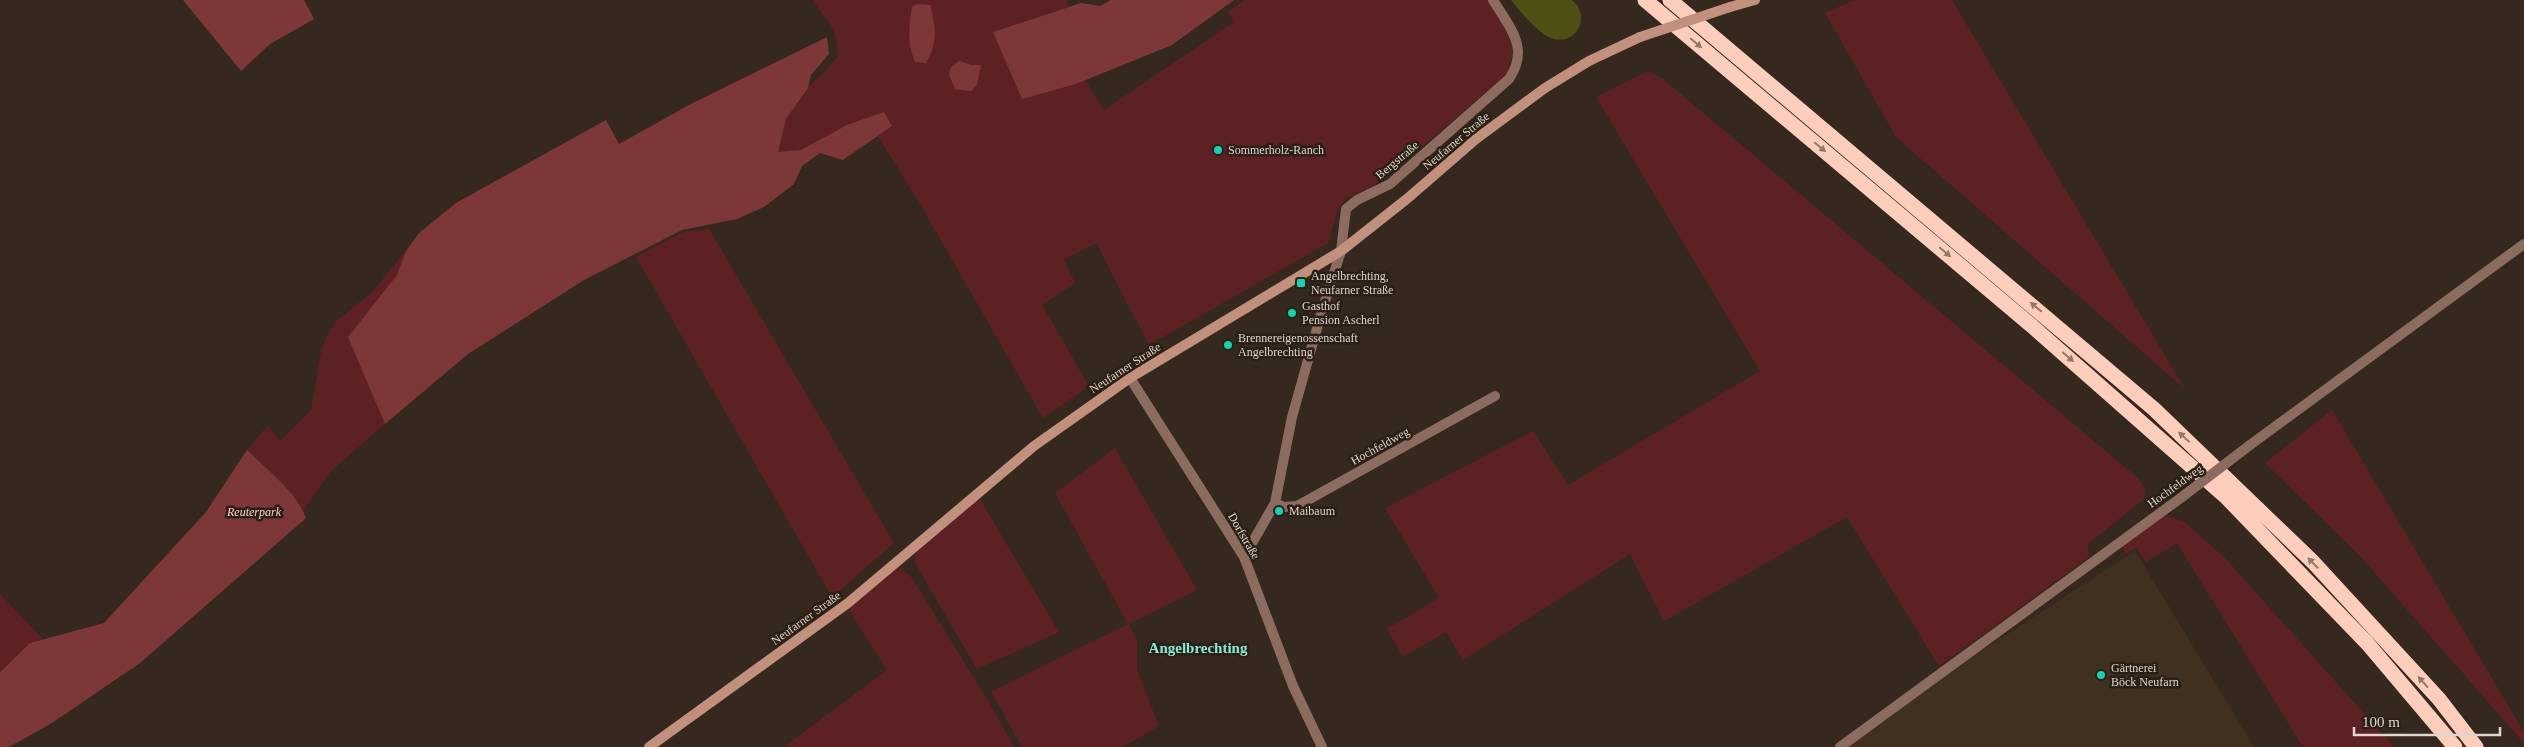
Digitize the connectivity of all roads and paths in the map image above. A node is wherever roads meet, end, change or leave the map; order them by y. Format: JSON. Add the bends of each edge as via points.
{"nodes":[{"id":1,"x":1493,"y":0,"type":"edge"},
{"id":2,"x":1645,"y":0,"type":"edge"},
{"id":3,"x":1670,"y":0,"type":"edge"},
{"id":4,"x":1755,"y":0,"type":"edge"},
{"id":5,"x":2524,"y":244,"type":"edge"},
{"id":6,"x":1341,"y":251,"type":"junction"},
{"id":7,"x":1130,"y":378,"type":"junction"},
{"id":8,"x":1495,"y":396,"type":"dead end"},
{"id":9,"x":1274,"y":503,"type":"junction"},
{"id":10,"x":1244,"y":557,"type":"junction"},
{"id":11,"x":649,"y":747,"type":"edge"},
{"id":12,"x":1322,"y":747,"type":"edge"},
{"id":13,"x":1840,"y":747,"type":"edge"},
{"id":14,"x":2455,"y":747,"type":"edge"},
{"id":15,"x":2476,"y":747,"type":"edge"}],
"edges":[{"from":1,"to":6,"type":"street","name":"Bergstraße","via":[[1517,42],[1517,67],[1509,79],[1390,184],[1346,209]]},
{"from":2,"to":14,"type":"highway","one_way":true,"via":[[2032,326],[2227,498],[2367,643]]},
{"from":15,"to":3,"type":"highway","one_way":true,"via":[[2439,699],[2313,562],[2154,409]]},
{"from":4,"to":6,"type":"street","name":"Neufarner Straße","bridge":true,"via":[[1636,38],[1552,83],[1504,117]]},
{"from":5,"to":13,"type":"street","name":"Hochfeldweg","bridge":true},
{"from":6,"to":7,"type":"street","name":"Neufarner Straße"},
{"from":6,"to":9,"type":"street","name":"Bergstraße","via":[[1292,417]]},
{"from":7,"to":10,"type":"street","name":"Dorfstraße"},
{"from":7,"to":11,"type":"street","name":"Neufarner Straße","via":[[1034,446],[848,603]]},
{"from":8,"to":9,"type":"street","name":"Hochfeldweg","via":[[1297,506],[1284,507]]},
{"from":9,"to":10,"type":"street","name":"Bergstraße"},
{"from":10,"to":12,"type":"street","name":"Dorfstraße","via":[[1293,686]]}]}
